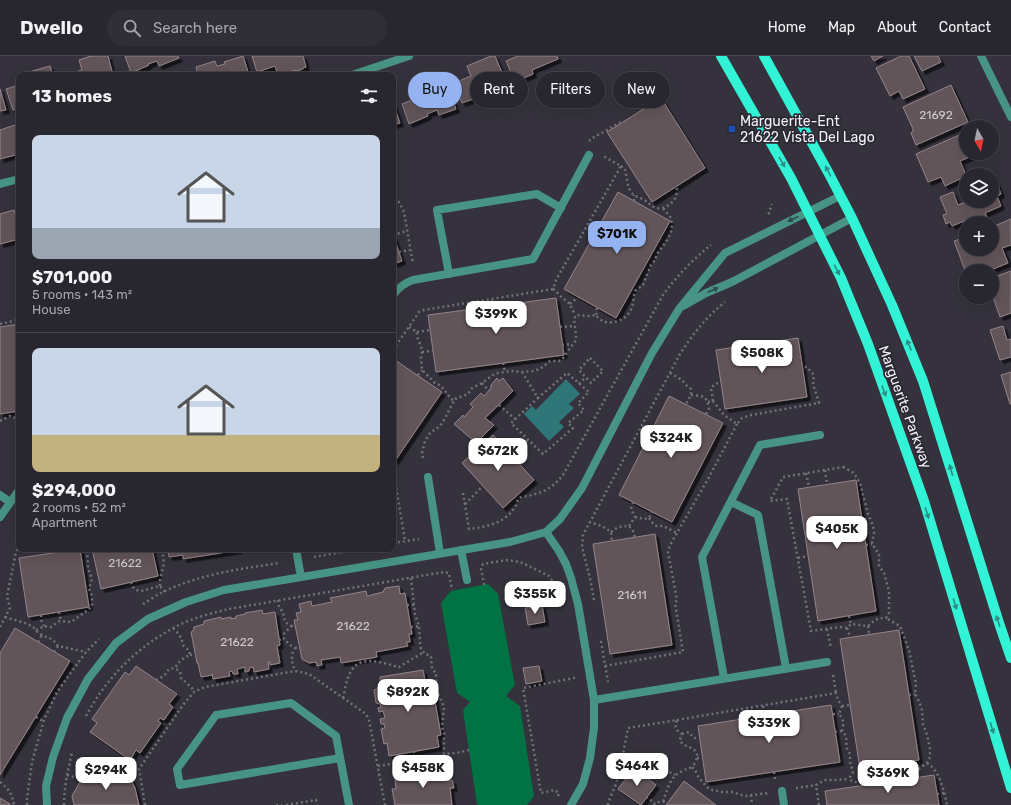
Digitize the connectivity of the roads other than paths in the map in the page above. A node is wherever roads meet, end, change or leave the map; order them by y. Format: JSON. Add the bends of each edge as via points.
{"nodes":[{"id":1,"x":409,"y":56,"type":"edge"},
{"id":2,"x":720,"y":56,"type":"edge"},
{"id":3,"x":764,"y":56,"type":"edge"},
{"id":4,"x":981,"y":56,"type":"edge"},
{"id":5,"x":361,"y":72,"type":"edge"},
{"id":6,"x":1011,"y":117,"type":"edge"},
{"id":7,"x":589,"y":155,"type":"dead end"},
{"id":8,"x":16,"y":180,"type":"edge"},
{"id":9,"x":0,"y":184,"type":"edge"},
{"id":10,"x":840,"y":196,"type":"junction"},
{"id":11,"x":561,"y":208,"type":"junction"},
{"id":12,"x":808,"y":212,"type":"junction"},
{"id":13,"x":852,"y":218,"type":"junction"},
{"id":14,"x":819,"y":235,"type":"junction"},
{"id":15,"x":448,"y":274,"type":"junction"},
{"id":16,"x":396,"y":292,"type":"edge"},
{"id":17,"x":679,"y":309,"type":"junction"},
{"id":18,"x":820,"y":435,"type":"dead end"},
{"id":19,"x":428,"y":477,"type":"dead end"},
{"id":20,"x":16,"y":494,"type":"edge"},
{"id":21,"x":0,"y":495,"type":"edge"},
{"id":22,"x":10,"y":502,"type":"junction"},
{"id":23,"x":731,"y":502,"type":"junction"},
{"id":24,"x":0,"y":517,"type":"edge"},
{"id":25,"x":546,"y":532,"type":"junction"},
{"id":26,"x":461,"y":550,"type":"junction"},
{"id":27,"x":297,"y":552,"type":"edge"},
{"id":28,"x":440,"y":553,"type":"junction"},
{"id":29,"x":301,"y":577,"type":"junction"},
{"id":30,"x":467,"y":580,"type":"dead end"},
{"id":31,"x":1011,"y":658,"type":"edge"},
{"id":32,"x":828,"y":662,"type":"dead end"},
{"id":33,"x":786,"y":668,"type":"junction"},
{"id":34,"x":724,"y":678,"type":"junction"},
{"id":35,"x":594,"y":700,"type":"junction"},
{"id":36,"x":340,"y":758,"type":"junction"},
{"id":37,"x":1011,"y":788,"type":"edge"},
{"id":38,"x":782,"y":791,"type":"dead end"},
{"id":39,"x":46,"y":805,"type":"edge"},
{"id":40,"x":349,"y":805,"type":"edge"},
{"id":41,"x":571,"y":805,"type":"edge"},
{"id":42,"x":784,"y":805,"type":"edge"}],
"edges":[{"from":1,"to":5,"type":"street"},
{"from":2,"to":12,"type":"main road","name":"Marguerite Parkway","one_way":true},
{"from":10,"to":3,"type":"main road","name":"Marguerite Parkway","one_way":true},
{"from":4,"to":6,"type":"street"},
{"from":7,"to":11,"type":"street"},
{"from":8,"to":9,"type":"street"},
{"from":10,"to":12,"type":"street"},
{"from":10,"to":13,"type":"main road","name":"Marguerite Parkway"},
{"from":11,"to":15,"type":"street","via":[[532,259]]},
{"from":11,"to":15,"type":"street","via":[[537,194],[438,210]]},
{"from":12,"to":14,"type":"main road","name":"Marguerite Parkway"},
{"from":12,"to":17,"type":"street","one_way":true,"via":[[725,253]]},
{"from":13,"to":14,"type":"street"},
{"from":31,"to":13,"type":"main road","name":"Marguerite Parkway","one_way":true,"via":[[923,381],[892,304]]},
{"from":17,"to":14,"type":"street","one_way":true},
{"from":14,"to":37,"type":"main road","name":"Marguerite Parkway","one_way":true,"via":[[841,278],[868,344],[924,501]]},
{"from":15,"to":16,"type":"street","via":[[413,280],[401,286]]},
{"from":17,"to":25,"type":"street","via":[[652,353],[582,488],[560,519]]},
{"from":18,"to":23,"type":"street","via":[[760,444]]},
{"from":19,"to":28,"type":"street"},
{"from":20,"to":22,"type":"street"},
{"from":21,"to":22,"type":"street"},
{"from":22,"to":24,"type":"street"},
{"from":23,"to":33,"type":"street","via":[[758,515]]},
{"from":23,"to":34,"type":"street","via":[[702,557]]},
{"from":25,"to":26,"type":"street","via":[[510,542]]},
{"from":25,"to":35,"type":"street","via":[[559,551],[571,578],[580,610]]},
{"from":26,"to":28,"type":"street"},
{"from":26,"to":30,"type":"street"},
{"from":27,"to":29,"type":"street"},
{"from":28,"to":29,"type":"street"},
{"from":29,"to":39,"type":"street","via":[[224,590],[186,602],[148,619],[116,643],[88,679],[67,718],[51,764],[46,786]]},
{"from":32,"to":33,"type":"street"},
{"from":33,"to":34,"type":"street"},
{"from":34,"to":35,"type":"street"},
{"from":35,"to":41,"type":"street","via":[[590,758],[583,784]]},
{"from":36,"to":36,"type":"street","via":[[336,736],[291,703],[216,715],[177,769],[180,785]]},
{"from":36,"to":40,"type":"street"},
{"from":38,"to":42,"type":"street"}]}
